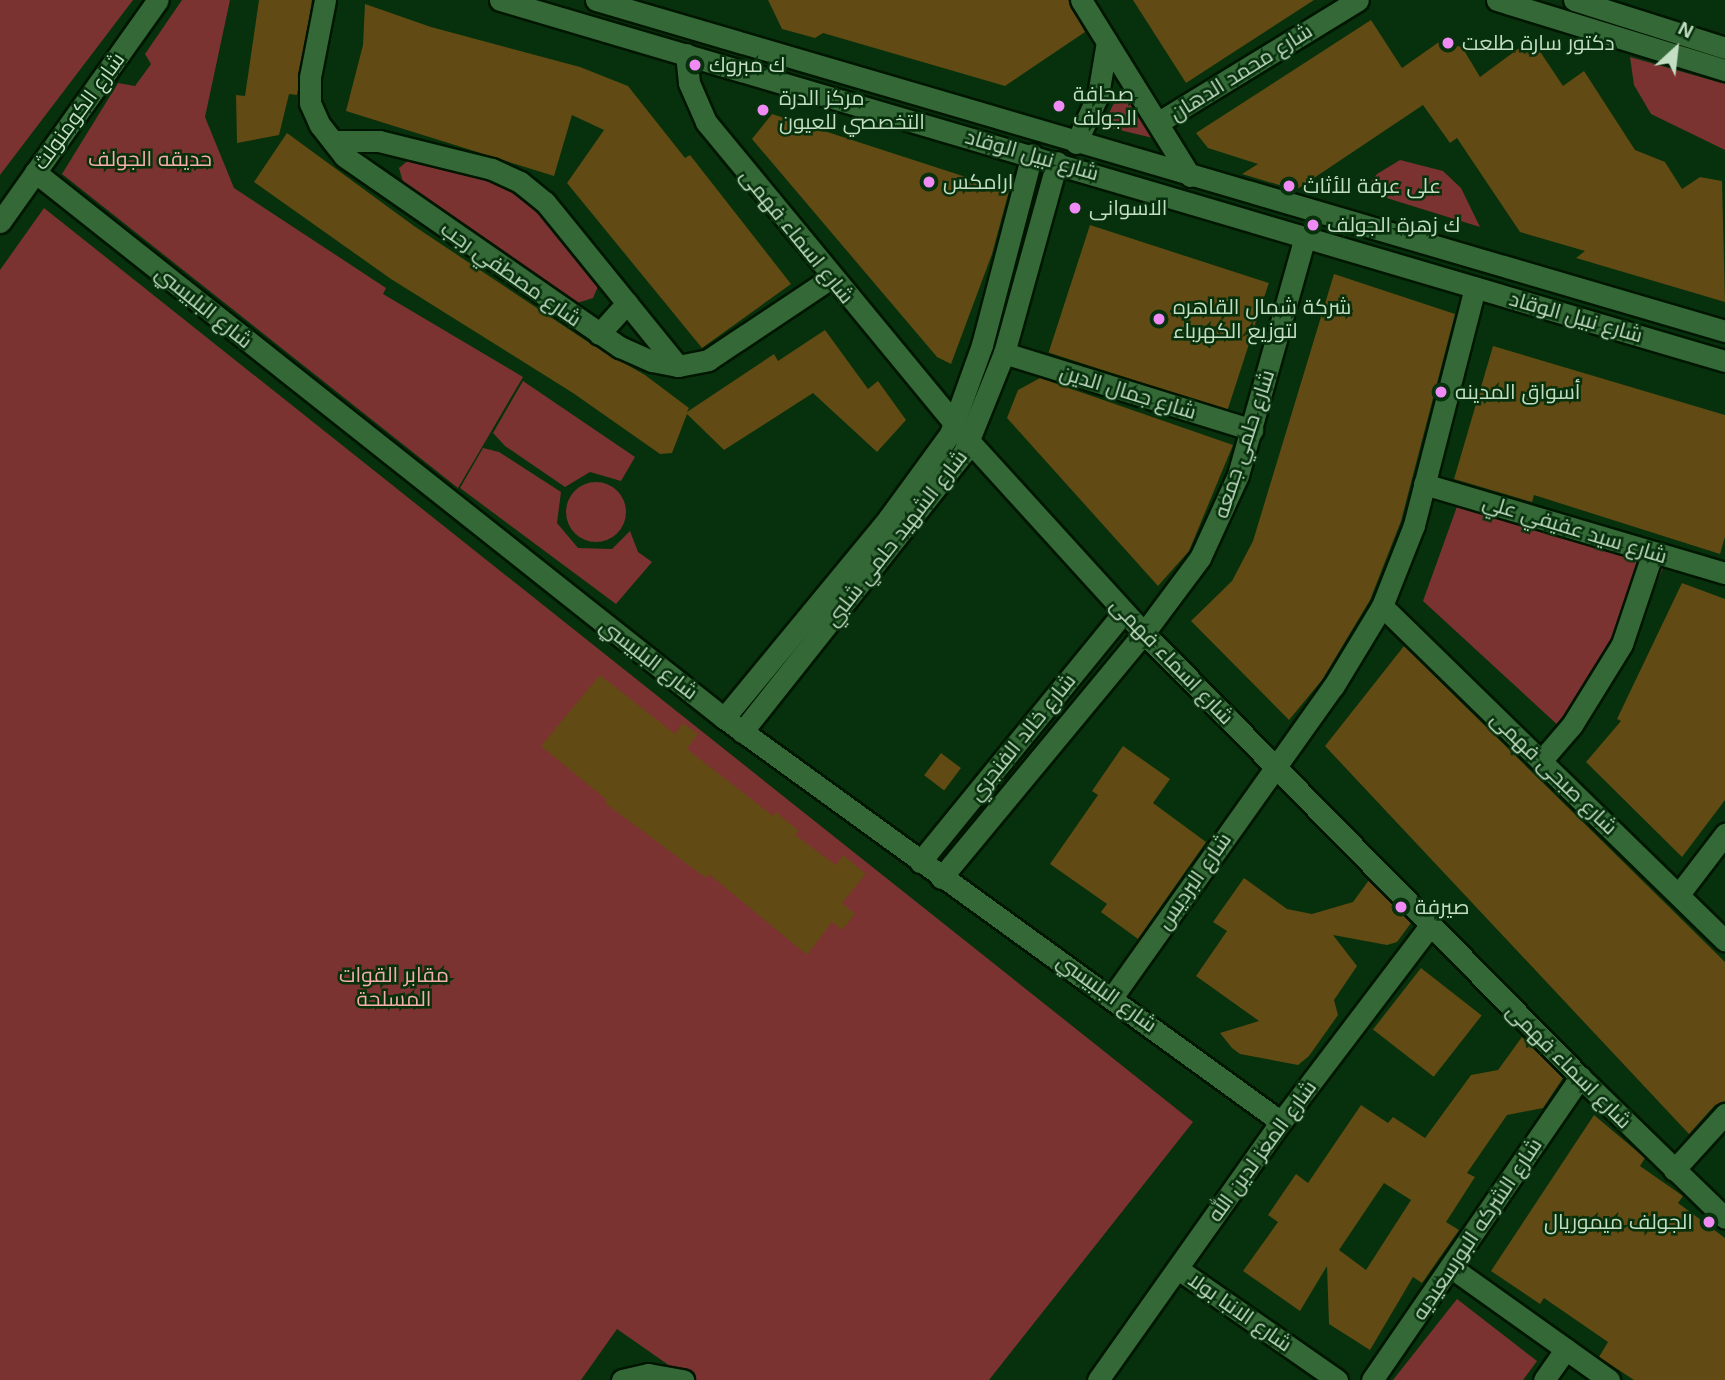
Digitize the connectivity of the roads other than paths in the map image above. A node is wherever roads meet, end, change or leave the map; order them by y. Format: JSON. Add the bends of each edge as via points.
{"nodes":[{"id":1,"x":158,"y":0,"type":"edge"},
{"id":2,"x":325,"y":0,"type":"edge"},
{"id":3,"x":500,"y":0,"type":"edge"},
{"id":4,"x":1081,"y":0,"type":"edge"},
{"id":5,"x":1358,"y":0,"type":"edge"},
{"id":6,"x":1497,"y":0,"type":"edge"},
{"id":7,"x":1574,"y":0,"type":"edge"},
{"id":8,"x":601,"y":1,"type":"edge"},
{"id":9,"x":1107,"y":42,"type":"junction"},
{"id":10,"x":1725,"y":48,"type":"edge"},
{"id":11,"x":686,"y":54,"type":"junction"},
{"id":12,"x":1725,"y":70,"type":"edge"},
{"id":13,"x":1159,"y":122,"type":"junction"},
{"id":14,"x":333,"y":141,"type":"junction"},
{"id":15,"x":1076,"y":143,"type":"junction"},
{"id":16,"x":1032,"y":154,"type":"junction"},
{"id":17,"x":1057,"y":162,"type":"junction"},
{"id":18,"x":35,"y":172,"type":"junction"},
{"id":19,"x":1190,"y":176,"type":"junction"},
{"id":20,"x":0,"y":222,"type":"edge"},
{"id":21,"x":1305,"y":237,"type":"junction"},
{"id":22,"x":831,"y":278,"type":"junction"},
{"id":23,"x":1475,"y":288,"type":"junction"},
{"id":24,"x":627,"y":303,"type":"junction"},
{"id":25,"x":1664,"y":313,"type":"junction"},
{"id":26,"x":1725,"y":331,"type":"edge"},
{"id":27,"x":599,"y":334,"type":"junction"},
{"id":28,"x":1655,"y":340,"type":"junction"},
{"id":29,"x":1004,"y":353,"type":"junction"},
{"id":30,"x":1725,"y":361,"type":"edge"},
{"id":31,"x":678,"y":366,"type":"junction"},
{"id":32,"x":954,"y":424,"type":"junction"},
{"id":33,"x":1252,"y":430,"type":"junction"},
{"id":34,"x":970,"y":442,"type":"junction"},
{"id":35,"x":1424,"y":484,"type":"junction"},
{"id":36,"x":1653,"y":552,"type":"junction"},
{"id":37,"x":1725,"y":573,"type":"edge"},
{"id":38,"x":1382,"y":606,"type":"junction"},
{"id":39,"x":1124,"y":612,"type":"junction"},
{"id":40,"x":1144,"y":633,"type":"junction"},
{"id":41,"x":724,"y":718,"type":"junction"},
{"id":42,"x":742,"y":732,"type":"junction"},
{"id":43,"x":1541,"y":761,"type":"junction"},
{"id":44,"x":1275,"y":767,"type":"junction"},
{"id":45,"x":1725,"y":834,"type":"edge"},
{"id":46,"x":920,"y":862,"type":"junction"},
{"id":47,"x":941,"y":878,"type":"junction"},
{"id":48,"x":1679,"y":894,"type":"junction"},
{"id":49,"x":1430,"y":926,"type":"junction"},
{"id":50,"x":1725,"y":941,"type":"edge"},
{"id":51,"x":1113,"y":996,"type":"junction"},
{"id":52,"x":1580,"y":1077,"type":"junction"},
{"id":53,"x":1725,"y":1114,"type":"edge"},
{"id":54,"x":1281,"y":1122,"type":"junction"},
{"id":55,"x":1674,"y":1170,"type":"junction"},
{"id":56,"x":1725,"y":1219,"type":"edge"},
{"id":57,"x":1452,"y":1268,"type":"junction"},
{"id":58,"x":1178,"y":1269,"type":"junction"},
{"id":59,"x":1566,"y":1349,"type":"junction"},
{"id":60,"x":622,"y":1380,"type":"edge"},
{"id":61,"x":683,"y":1380,"type":"edge"},
{"id":62,"x":1098,"y":1380,"type":"edge"},
{"id":63,"x":1336,"y":1380,"type":"edge"},
{"id":64,"x":1372,"y":1380,"type":"edge"},
{"id":65,"x":1544,"y":1380,"type":"edge"},
{"id":66,"x":1609,"y":1380,"type":"edge"}],
"edges":[{"from":1,"to":18,"type":"street","name":"شارع الكومنولث"},
{"from":2,"to":14,"type":"street","name":"شارع مصطفي رجب","via":[[309,90],[315,116]]},
{"from":3,"to":11,"type":"street","name":"شارع نبيل الوقاد"},
{"from":4,"to":9,"type":"street"},
{"from":5,"to":13,"type":"street","name":"شارع محمد الدهان"},
{"from":6,"to":12,"type":"street"},
{"from":7,"to":10,"type":"street"},
{"from":8,"to":15,"type":"street","name":"شارع نبيل الوقاد"},
{"from":9,"to":13,"type":"street"},
{"from":9,"to":15,"type":"street","via":[[1098,95]]},
{"from":11,"to":16,"type":"street","name":"شارع نبيل الوقاد"},
{"from":11,"to":22,"type":"street","name":"شارع اسماء فهمى","via":[[688,83],[705,122]]},
{"from":13,"to":19,"type":"street"},
{"from":14,"to":24,"type":"street","via":[[379,141],[492,169],[520,182],[545,202]]},
{"from":14,"to":27,"type":"street","name":"شارع مصطفي رجب","via":[[372,178]]},
{"from":15,"to":19,"type":"street","name":"شارع نبيل الوقاد"},
{"from":16,"to":17,"type":"street","name":"شارع نبيل الوقاد"},
{"from":16,"to":32,"type":"street","name":"شارع الشهيد حلمي شلبي","via":[[982,345]]},
{"from":17,"to":21,"type":"street","name":"شارع نبيل الوقاد"},
{"from":17,"to":29,"type":"street","name":"شارع الشهيد حلمي شلبي"},
{"from":18,"to":20,"type":"street","name":"شارع الكومنولث"},
{"from":18,"to":41,"type":"street","name":"شارع البلبيسي"},
{"from":19,"to":25,"type":"street","name":"شارع نبيل الوقاد"},
{"from":21,"to":23,"type":"street","name":"شارع نبيل الوقاد"},
{"from":21,"to":33,"type":"street","name":"شارع حلمي جمعه"},
{"from":22,"to":31,"type":"street","via":[[722,354]]},
{"from":22,"to":32,"type":"street","name":"شارع اسماء فهمى"},
{"from":23,"to":28,"type":"street","name":"شارع نبيل الوقاد"},
{"from":23,"to":35,"type":"street","name":"شارع البرديس"},
{"from":24,"to":27,"type":"street"},
{"from":24,"to":31,"type":"street"},
{"from":25,"to":26,"type":"street","name":"شارع نبيل الوقاد"},
{"from":25,"to":28,"type":"street"},
{"from":27,"to":31,"type":"street","name":"شارع مصطفي رجب","via":[[652,361]]},
{"from":28,"to":30,"type":"street","name":"شارع نبيل الوقاد"},
{"from":29,"to":33,"type":"street","name":"شارع جمال الدين"},
{"from":29,"to":34,"type":"street","name":"شارع الشهيد حلمي شلبي"},
{"from":32,"to":34,"type":"street","name":"شارع اسماء فهمى"},
{"from":32,"to":41,"type":"street","name":"شارع الشهيد حلمي شلبي","via":[[903,500]]},
{"from":33,"to":40,"type":"street","name":"شارع حلمي جمعه","via":[[1222,518],[1206,548]]},
{"from":34,"to":39,"type":"street","name":"شارع اسماء فهمى"},
{"from":34,"to":42,"type":"street","name":"شارع الشهيد حلمي شلبي","via":[[947,478]]},
{"from":35,"to":36,"type":"street","name":"شارع سيد عفيفي علي"},
{"from":35,"to":38,"type":"street","name":"شارع البرديس"},
{"from":36,"to":37,"type":"street","name":"شارع سيد عفيفي علي"},
{"from":36,"to":43,"type":"street","via":[[1622,645],[1592,696]]},
{"from":38,"to":43,"type":"street","name":"شارع صبحى فهمى"},
{"from":38,"to":44,"type":"street","name":"شارع البرديس","via":[[1340,677]]},
{"from":39,"to":40,"type":"street","name":"شارع اسماء فهمى"},
{"from":39,"to":46,"type":"street","name":"شارع خالد الفنجري"},
{"from":40,"to":44,"type":"street","name":"شارع اسماء فهمى"},
{"from":40,"to":47,"type":"street","name":"شارع خالد الفنجري"},
{"from":41,"to":42,"type":"street","name":"شارع البلبيسي"},
{"from":42,"to":46,"type":"street","name":"شارع البلبيسي"},
{"from":43,"to":48,"type":"street","name":"شارع صبحى فهمى"},
{"from":44,"to":49,"type":"street","name":"شارع اسماء فهمى"},
{"from":44,"to":51,"type":"street","name":"شارع البرديس"},
{"from":45,"to":48,"type":"street"},
{"from":46,"to":47,"type":"street","name":"شارع البلبيسي"},
{"from":47,"to":51,"type":"street","name":"شارع البلبيسي"},
{"from":48,"to":50,"type":"street","name":"شارع صبحى فهمى"},
{"from":49,"to":52,"type":"street","name":"شارع اسماء فهمى"},
{"from":49,"to":54,"type":"street","name":"شارع المعز لدين الله"},
{"from":51,"to":54,"type":"street","name":"شارع البلبيسي"},
{"from":52,"to":55,"type":"street","name":"شارع اسماء فهمى"},
{"from":52,"to":57,"type":"street","name":"شارع الشركه البورسعيديه"},
{"from":53,"to":55,"type":"street"},
{"from":54,"to":58,"type":"street","name":"شارع المعز لدين الله"},
{"from":55,"to":56,"type":"street","name":"شارع اسماء فهمى"},
{"from":57,"to":59,"type":"street"},
{"from":57,"to":64,"type":"street","name":"شارع الشركه البورسعيديه"},
{"from":58,"to":62,"type":"street","name":"شارع المعز لدين الله"},
{"from":58,"to":63,"type":"street","name":"شارع الانبا بولا"},
{"from":59,"to":65,"type":"street"},
{"from":59,"to":66,"type":"street"},
{"from":60,"to":61,"type":"street","via":[[648,1374]]}]}
